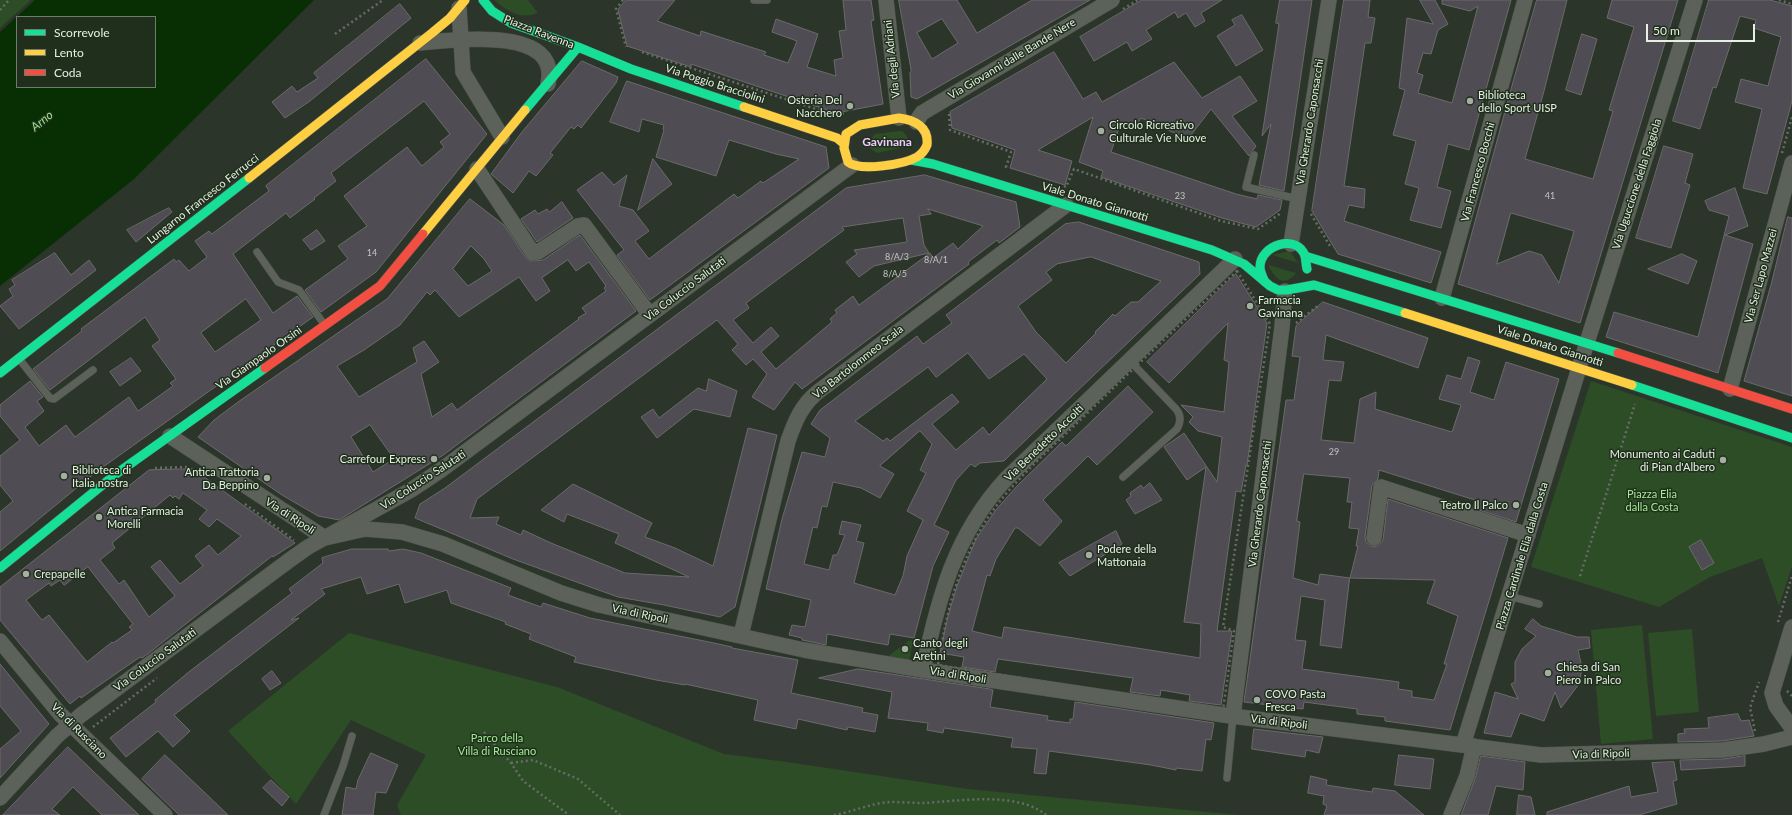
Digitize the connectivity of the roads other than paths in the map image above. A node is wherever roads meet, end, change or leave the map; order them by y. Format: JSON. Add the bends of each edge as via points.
{"nodes":[{"id":1,"x":483,"y":0,"type":"edge"},
{"id":2,"x":754,"y":0,"type":"edge"},
{"id":3,"x":767,"y":0,"type":"edge"},
{"id":4,"x":886,"y":0,"type":"edge"},
{"id":5,"x":1112,"y":0,"type":"edge"},
{"id":6,"x":1329,"y":0,"type":"edge"},
{"id":7,"x":1525,"y":0,"type":"edge"},
{"id":8,"x":1696,"y":0,"type":"edge"},
{"id":9,"x":462,"y":4,"type":"edge"},
{"id":10,"x":462,"y":39,"type":"junction"},
{"id":11,"x":420,"y":43,"type":"junction"},
{"id":12,"x":578,"y":47,"type":"junction"},
{"id":13,"x":548,"y":84,"type":"junction"},
{"id":14,"x":899,"y":118,"type":"junction"},
{"id":15,"x":916,"y":122,"type":"junction"},
{"id":16,"x":502,"y":137,"type":"junction"},
{"id":17,"x":843,"y":143,"type":"junction"},
{"id":18,"x":1254,"y":155,"type":"dead end"},
{"id":19,"x":911,"y":160,"type":"junction"},
{"id":20,"x":1792,"y":162,"type":"edge"},
{"id":21,"x":852,"y":165,"type":"junction"},
{"id":22,"x":477,"y":169,"type":"junction"},
{"id":23,"x":1305,"y":203,"type":"junction"},
{"id":24,"x":1066,"y":205,"type":"junction"},
{"id":25,"x":1291,"y":244,"type":"junction"},
{"id":26,"x":257,"y":252,"type":"dead end"},
{"id":27,"x":1305,"y":256,"type":"junction"},
{"id":28,"x":1236,"y":265,"type":"junction"},
{"id":29,"x":1265,"y":282,"type":"junction"},
{"id":30,"x":1291,"y":288,"type":"junction"},
{"id":31,"x":1442,"y":298,"type":"junction"},
{"id":32,"x":650,"y":315,"type":"junction"},
{"id":33,"x":325,"y":326,"type":"junction"},
{"id":34,"x":1587,"y":343,"type":"junction"},
{"id":35,"x":19,"y":358,"type":"junction"},
{"id":36,"x":1132,"y":364,"type":"junction"},
{"id":37,"x":1579,"y":368,"type":"junction"},
{"id":38,"x":93,"y":370,"type":"dead end"},
{"id":39,"x":0,"y":373,"type":"edge"},
{"id":40,"x":1730,"y":389,"type":"junction"},
{"id":41,"x":1792,"y":409,"type":"edge"},
{"id":42,"x":170,"y":436,"type":"junction"},
{"id":43,"x":1792,"y":438,"type":"edge"},
{"id":44,"x":1123,"y":477,"type":"dead end"},
{"id":45,"x":1528,"y":535,"type":"junction"},
{"id":46,"x":325,"y":538,"type":"junction"},
{"id":47,"x":1374,"y":538,"type":"dead end"},
{"id":48,"x":0,"y":568,"type":"edge"},
{"id":49,"x":1509,"y":596,"type":"junction"},
{"id":50,"x":1539,"y":604,"type":"dead end"},
{"id":51,"x":1792,"y":627,"type":"edge"},
{"id":52,"x":741,"y":635,"type":"junction"},
{"id":53,"x":0,"y":641,"type":"edge"},
{"id":54,"x":923,"y":670,"type":"junction"},
{"id":55,"x":1233,"y":716,"type":"junction"},
{"id":56,"x":70,"y":724,"type":"junction"},
{"id":57,"x":1792,"y":728,"type":"edge"},
{"id":58,"x":352,"y":736,"type":"dead end"},
{"id":59,"x":1792,"y":737,"type":"edge"},
{"id":60,"x":1468,"y":746,"type":"junction"},
{"id":61,"x":1227,"y":778,"type":"dead end"},
{"id":62,"x":0,"y":798,"type":"edge"},
{"id":63,"x":165,"y":815,"type":"edge"},
{"id":64,"x":324,"y":815,"type":"edge"},
{"id":65,"x":1451,"y":815,"type":"edge"}],
"edges":[{"from":1,"to":12,"type":"street","name":"Piazza Ravenna","via":[[496,15],[506,21]]},
{"from":2,"to":3,"type":"lane"},
{"from":4,"to":14,"type":"street","name":"Via degli Adriani"},
{"from":5,"to":15,"type":"street","name":"Via Giovanni dalle Bande Nere","via":[[922,113]]},
{"from":6,"to":23,"type":"street","name":"Via Gherardo Caponsacchi"},
{"from":7,"to":31,"type":"street","name":"Via Francesco Bocchi"},
{"from":8,"to":34,"type":"street","name":"Via Uguccione della Faggiola"},
{"from":9,"to":10,"type":"street"},
{"from":9,"to":11,"type":"street"},
{"from":10,"to":11,"type":"street","name":"Piazza Ravenna"},
{"from":10,"to":13,"type":"street","name":"Piazza Ravenna","via":[[502,40],[534,49],[548,66]]},
{"from":10,"to":16,"type":"street","via":[[463,72]]},
{"from":11,"to":35,"type":"street","name":"Lungarno Francesco Ferrucci"},
{"from":12,"to":13,"type":"street","name":"Piazza Ravenna"},
{"from":12,"to":17,"type":"street","name":"Via Poggio Bracciolini","via":[[631,69],[837,138]]},
{"from":13,"to":16,"type":"street","name":"Piazza Ravenna"},
{"from":14,"to":15,"type":"street"},
{"from":14,"to":17,"type":"street","via":[[860,125],[846,134]]},
{"from":15,"to":19,"type":"street","via":[[924,130],[927,143],[922,153]]},
{"from":16,"to":22,"type":"street","name":"Via Giampaolo Orsini"},
{"from":17,"to":21,"type":"street","via":[[846,158]]},
{"from":18,"to":23,"type":"lane","via":[[1246,187]]},
{"from":19,"to":21,"type":"street","via":[[874,167],[858,168]]},
{"from":19,"to":24,"type":"street","name":"Viale Donato Giannotti","via":[[933,164]]},
{"from":20,"to":40,"type":"street","name":"Via Ser Lapo Mazzei"},
{"from":21,"to":32,"type":"street","name":"Via Coluccio Salutati"},
{"from":22,"to":32,"type":"street","via":[[533,253],[578,226],[584,225]]},
{"from":22,"to":33,"type":"street","name":"Via Giampaolo Orsini","via":[[386,280]]},
{"from":23,"to":25,"type":"street","name":"Via Gherardo Caponsacchi"},
{"from":24,"to":28,"type":"street","name":"Viale Donato Giannotti","via":[[1212,250]]},
{"from":24,"to":52,"type":"street","name":"Via Bartolommeo Scala","via":[[819,391],[804,406],[788,441]]},
{"from":25,"to":27,"type":"street","name":"Viale Donato Giannotti"},
{"from":25,"to":29,"type":"street","via":[[1274,245],[1263,255],[1260,270]]},
{"from":26,"to":33,"type":"lane","via":[[278,282],[299,290]]},
{"from":27,"to":30,"type":"street","via":[[1305,277]]},
{"from":27,"to":31,"type":"street","name":"Viale Donato Giannotti"},
{"from":28,"to":29,"type":"street","name":"Viale Donato Giannotti","via":[[1249,268]]},
{"from":28,"to":36,"type":"street","name":"Via Benedetto Accolti"},
{"from":29,"to":30,"type":"street","name":"Viale Donato Giannotti","via":[[1274,289]]},
{"from":30,"to":37,"type":"street","name":"Viale Donato Giannotti","via":[[1314,285]]},
{"from":30,"to":55,"type":"street","name":"Via Gherardo Caponsacchi","via":[[1282,327]]},
{"from":31,"to":34,"type":"street","name":"Viale Donato Giannotti"},
{"from":32,"to":46,"type":"street","name":"Via Coluccio Salutati","via":[[442,470]]},
{"from":33,"to":42,"type":"street","name":"Via Giampaolo Orsini"},
{"from":34,"to":37,"type":"street","name":"Via Uguccione della Faggiola"},
{"from":34,"to":40,"type":"street","name":"Viale Donato Giannotti"},
{"from":35,"to":38,"type":"lane","via":[[50,398],[54,399]]},
{"from":35,"to":39,"type":"street","name":"Lungarno Francesco Ferrucci"},
{"from":36,"to":44,"type":"lane","via":[[1176,409],[1180,423],[1177,429]]},
{"from":36,"to":54,"type":"street","name":"Via Benedetto Accolti","via":[[1006,479],[972,523],[951,566],[936,609]]},
{"from":37,"to":43,"type":"street","name":"Viale Donato Giannotti"},
{"from":37,"to":45,"type":"street","name":"Piazza Cardinale Elia dalla Costa"},
{"from":40,"to":41,"type":"street","name":"Viale Donato Giannotti"},
{"from":42,"to":46,"type":"street","name":"Via di Ripoli"},
{"from":42,"to":48,"type":"street","name":"Via Giampaolo Orsini","via":[[116,474]]},
{"from":45,"to":47,"type":"street","via":[[1381,487]]},
{"from":45,"to":49,"type":"street","name":"Piazza Cardinale Elia dalla Costa"},
{"from":46,"to":52,"type":"street","name":"Via di Ripoli","via":[[365,529],[383,529],[414,535],[586,601]]},
{"from":46,"to":56,"type":"street","name":"Via Coluccio Salutati","via":[[290,559]]},
{"from":49,"to":50,"type":"lane"},
{"from":49,"to":60,"type":"street","name":"Piazza Cardinale Elia dalla Costa"},
{"from":51,"to":57,"type":"street","via":[[1772,694],[1776,706]]},
{"from":52,"to":54,"type":"street","name":"Via di Ripoli","via":[[804,650]]},
{"from":53,"to":56,"type":"street","name":"Via di Rusciano"},
{"from":54,"to":55,"type":"street","name":"Via di Ripoli"},
{"from":55,"to":60,"type":"street","name":"Via di Ripoli"},
{"from":55,"to":61,"type":"lane"},
{"from":56,"to":62,"type":"street","name":"Via Coluccio Salutati"},
{"from":56,"to":63,"type":"street","name":"Via di Rusciano"},
{"from":58,"to":64,"type":"lane","via":[[344,766]]},
{"from":59,"to":60,"type":"street","name":"Via di Ripoli","via":[[1723,750],[1558,756]]},
{"from":60,"to":65,"type":"street","name":"Piazza Cardinale Elia dalla Costa","via":[[1467,776]]}]}
